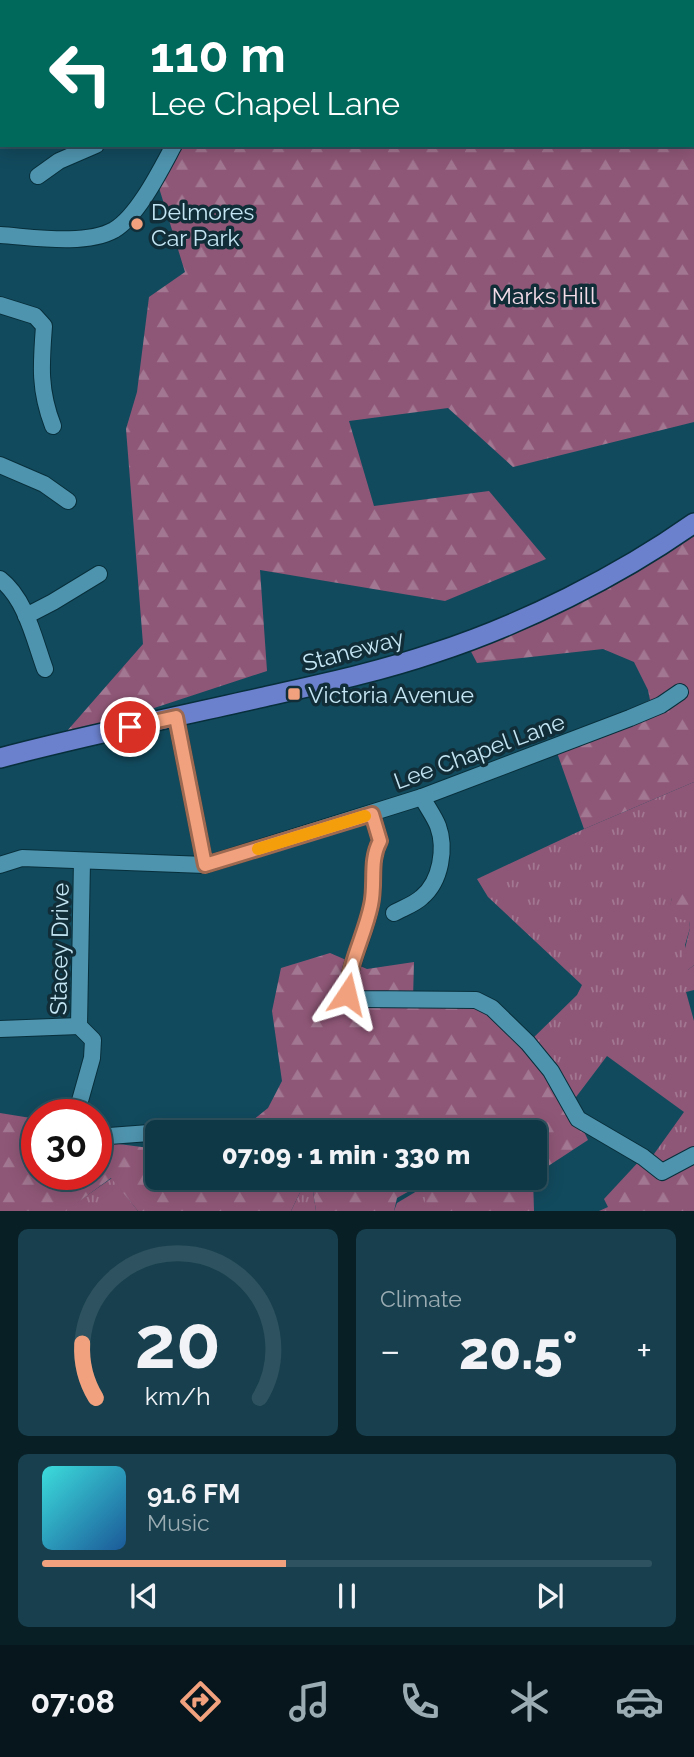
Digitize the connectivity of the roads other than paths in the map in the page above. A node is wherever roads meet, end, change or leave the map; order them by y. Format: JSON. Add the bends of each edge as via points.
{"nodes":[{"id":1,"x":91,"y":147,"type":"edge"},
{"id":2,"x":173,"y":147,"type":"edge"},
{"id":3,"x":38,"y":176,"type":"dead end"},
{"id":4,"x":0,"y":235,"type":"edge"},
{"id":5,"x":0,"y":305,"type":"edge"},
{"id":6,"x":53,"y":426,"type":"dead end"},
{"id":7,"x":0,"y":465,"type":"edge"},
{"id":8,"x":68,"y":501,"type":"dead end"},
{"id":9,"x":694,"y":523,"type":"edge"},
{"id":10,"x":99,"y":573,"type":"dead end"},
{"id":11,"x":0,"y":579,"type":"edge"},
{"id":12,"x":26,"y":617,"type":"junction"},
{"id":13,"x":45,"y":669,"type":"dead end"},
{"id":14,"x":680,"y":692,"type":"dead end"},
{"id":15,"x":176,"y":717,"type":"junction"},
{"id":16,"x":0,"y":758,"type":"edge"},
{"id":17,"x":422,"y":797,"type":"junction"},
{"id":18,"x":372,"y":814,"type":"junction"},
{"id":19,"x":82,"y":861,"type":"junction"},
{"id":20,"x":0,"y":865,"type":"edge"},
{"id":21,"x":205,"y":865,"type":"junction"},
{"id":22,"x":394,"y":913,"type":"dead end"},
{"id":23,"x":79,"y":1026,"type":"junction"},
{"id":24,"x":0,"y":1029,"type":"edge"},
{"id":25,"x":80,"y":1099,"type":"edge"},
{"id":26,"x":145,"y":1133,"type":"edge"},
{"id":27,"x":112,"y":1136,"type":"edge"},
{"id":28,"x":694,"y":1155,"type":"edge"}],
"edges":[{"from":1,"to":3,"type":"street"},
{"from":2,"to":4,"type":"street","via":[[139,204],[116,229],[52,239]]},
{"from":5,"to":6,"type":"street","via":[[35,316],[44,326],[40,372]]},
{"from":7,"to":8,"type":"street","via":[[44,484]]},
{"from":9,"to":15,"type":"main road","name":"Staneway","via":[[576,593],[466,642],[356,676]]},
{"from":10,"to":12,"type":"street"},
{"from":11,"to":12,"type":"street","via":[[11,587]]},
{"from":12,"to":13,"type":"street"},
{"from":14,"to":17,"type":"street","name":"Lee Chapel Lane","via":[[630,718]]},
{"from":15,"to":16,"type":"main road","name":"Staneway"},
{"from":15,"to":21,"type":"street"},
{"from":17,"to":18,"type":"street","name":"Lee Chapel Lane"},
{"from":17,"to":22,"type":"street","via":[[438,827],[439,867],[423,897]]},
{"from":18,"to":21,"type":"street","name":"Lee Chapel Lane"},
{"from":18,"to":28,"type":"street","via":[[380,841],[374,853],[372,904],[351,966],[347,994],[360,999],[475,1000],[492,1008],[528,1043],[551,1071],[578,1119],[662,1172]]},
{"from":19,"to":20,"type":"street","name":"Lee Chapel Lane","via":[[22,858]]},
{"from":19,"to":21,"type":"street","name":"Lee Chapel Lane"},
{"from":19,"to":23,"type":"street","name":"Stacey Drive"},
{"from":23,"to":24,"type":"street"},
{"from":23,"to":25,"type":"street","name":"Stacey Drive","via":[[93,1040]]},
{"from":26,"to":27,"type":"street"}]}
